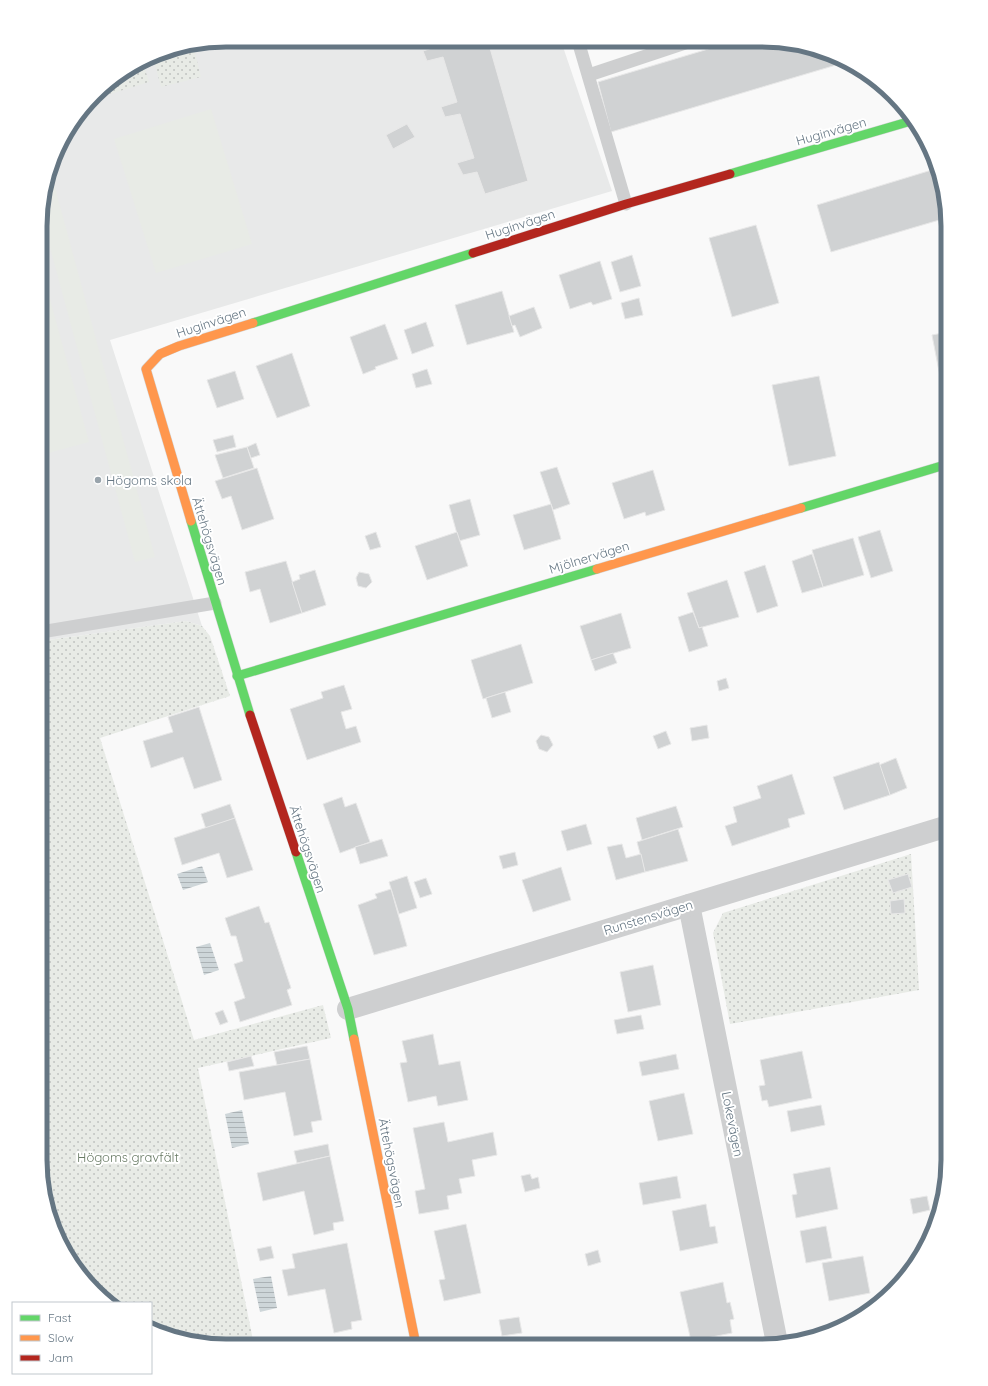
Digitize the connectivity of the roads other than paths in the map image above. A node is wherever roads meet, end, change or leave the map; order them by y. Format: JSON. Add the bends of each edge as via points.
{"nodes":[{"id":1,"x":580,"y":47,"type":"edge"},
{"id":2,"x":673,"y":47,"type":"edge"},
{"id":3,"x":589,"y":75,"type":"junction"},
{"id":4,"x":908,"y":122,"type":"edge"},
{"id":5,"x":626,"y":204,"type":"junction"},
{"id":6,"x":146,"y":369,"type":"joint"},
{"id":7,"x":941,"y":466,"type":"edge"},
{"id":8,"x":215,"y":603,"type":"junction"},
{"id":9,"x":47,"y":631,"type":"edge"},
{"id":10,"x":237,"y":676,"type":"junction"},
{"id":11,"x":941,"y":828,"type":"edge"},
{"id":12,"x":689,"y":905,"type":"junction"},
{"id":13,"x":348,"y":1009,"type":"junction"},
{"id":14,"x":415,"y":1339,"type":"edge"},
{"id":15,"x":776,"y":1339,"type":"edge"}],
"edges":[{"from":1,"to":3,"type":"lane"},
{"from":2,"to":3,"type":"lane"},
{"from":3,"to":5,"type":"lane"},
{"from":4,"to":5,"type":"street","name":"Huginvägen"},
{"from":5,"to":6,"type":"street","name":"Huginvägen","via":[[179,346],[160,354]]},
{"from":6,"to":8,"type":"street","name":"Ättehögsvägen"},
{"from":7,"to":10,"type":"street","name":"Mjölnervägen"},
{"from":8,"to":9,"type":"lane"},
{"from":8,"to":10,"type":"street","name":"Ättehögsvägen"},
{"from":10,"to":13,"type":"street","name":"Ättehögsvägen"},
{"from":11,"to":12,"type":"street","name":"Runstensvägen"},
{"from":12,"to":13,"type":"street","name":"Runstensvägen"},
{"from":12,"to":15,"type":"street","name":"Lokevägen"},
{"from":13,"to":14,"type":"street","name":"Ättehögsvägen"}]}
